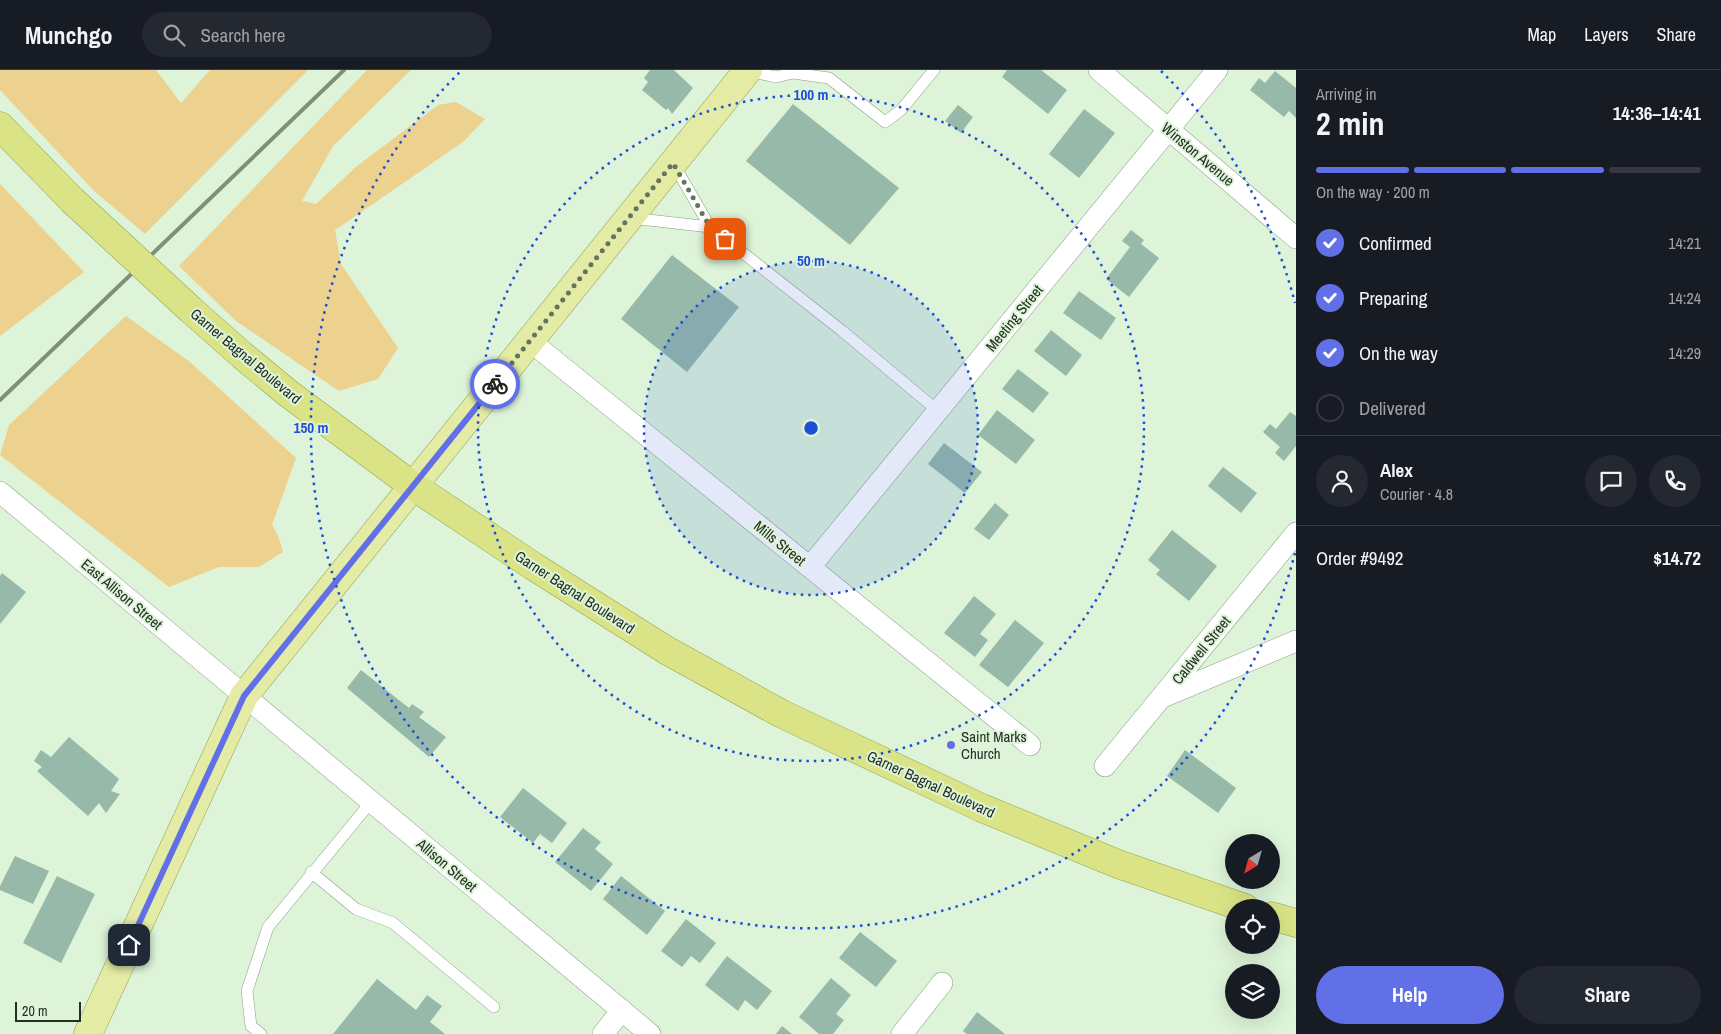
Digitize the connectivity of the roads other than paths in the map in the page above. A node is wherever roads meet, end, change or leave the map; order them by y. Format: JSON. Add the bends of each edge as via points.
{"nodes":[{"id":1,"x":748,"y":70,"type":"edge"},
{"id":2,"x":934,"y":70,"type":"edge"},
{"id":3,"x":1099,"y":70,"type":"edge"},
{"id":4,"x":1217,"y":70,"type":"edge"},
{"id":5,"x":827,"y":74,"type":"edge"},
{"id":6,"x":0,"y":126,"type":"edge"},
{"id":7,"x":1168,"y":129,"type":"junction"},
{"id":8,"x":673,"y":163,"type":"junction"},
{"id":9,"x":629,"y":218,"type":"junction"},
{"id":10,"x":710,"y":227,"type":"junction"},
{"id":11,"x":1296,"y":238,"type":"edge"},
{"id":12,"x":530,"y":340,"type":"junction"},
{"id":13,"x":938,"y":411,"type":"junction"},
{"id":14,"x":413,"y":486,"type":"junction"},
{"id":15,"x":0,"y":492,"type":"edge"},
{"id":16,"x":1296,"y":533,"type":"edge"},
{"id":17,"x":810,"y":567,"type":"junction"},
{"id":18,"x":1296,"y":641,"type":"edge"},
{"id":19,"x":244,"y":696,"type":"junction"},
{"id":20,"x":1162,"y":697,"type":"junction"},
{"id":21,"x":1030,"y":745,"type":"dead end"},
{"id":22,"x":1106,"y":766,"type":"dead end"},
{"id":23,"x":371,"y":802,"type":"junction"},
{"id":24,"x":312,"y":872,"type":"junction"},
{"id":25,"x":1225,"y":901,"type":"edge"},
{"id":26,"x":1280,"y":919,"type":"edge"},
{"id":27,"x":1296,"y":923,"type":"edge"},
{"id":28,"x":942,"y":983,"type":"dead end"},
{"id":29,"x":494,"y":1007,"type":"dead end"},
{"id":30,"x":622,"y":1010,"type":"junction"},
{"id":31,"x":247,"y":1030,"type":"edge"},
{"id":32,"x":88,"y":1034,"type":"edge"},
{"id":33,"x":261,"y":1034,"type":"edge"},
{"id":34,"x":603,"y":1034,"type":"edge"},
{"id":35,"x":650,"y":1034,"type":"edge"},
{"id":36,"x":902,"y":1034,"type":"edge"}],
"edges":[{"from":1,"to":5,"type":"lane","via":[[776,77],[793,73]]},
{"from":1,"to":8,"type":"main road"},
{"from":2,"to":5,"type":"lane","via":[[901,110],[885,122]]},
{"from":3,"to":7,"type":"street","name":"Winston Avenue"},
{"from":4,"to":7,"type":"street","name":"Meeting Street"},
{"from":6,"to":14,"type":"highway","name":"Garner Bagnal Boulevard","bridge":true,"via":[[72,200],[243,356]]},
{"from":7,"to":11,"type":"street","name":"Winston Avenue"},
{"from":7,"to":13,"type":"street","name":"Meeting Street"},
{"from":8,"to":9,"type":"main road"},
{"from":8,"to":10,"type":"lane"},
{"from":9,"to":10,"type":"lane"},
{"from":9,"to":12,"type":"main road"},
{"from":10,"to":13,"type":"lane"},
{"from":12,"to":14,"type":"main road"},
{"from":12,"to":17,"type":"street","name":"Mills Street"},
{"from":13,"to":17,"type":"street","name":"Meeting Street"},
{"from":14,"to":19,"type":"main road"},
{"from":14,"to":25,"type":"highway","name":"Garner Bagnal Boulevard","via":[[666,650],[782,714],[982,808],[1118,864]]},
{"from":15,"to":19,"type":"street","name":"East Allison Street"},
{"from":16,"to":20,"type":"street","name":"Caldwell Street"},
{"from":17,"to":21,"type":"street","name":"Mills Street"},
{"from":18,"to":20,"type":"street"},
{"from":19,"to":23,"type":"street","name":"Allison Street"},
{"from":19,"to":32,"type":"main road"},
{"from":20,"to":22,"type":"street","name":"Caldwell Street"},
{"from":23,"to":24,"type":"lane"},
{"from":23,"to":30,"type":"street","name":"Allison Street"},
{"from":24,"to":29,"type":"lane","via":[[356,909],[393,923]]},
{"from":24,"to":31,"type":"lane","via":[[268,927],[247,991]]},
{"from":26,"to":27,"type":"highway"},
{"from":28,"to":36,"type":"street"},
{"from":30,"to":34,"type":"street"},
{"from":30,"to":35,"type":"street","name":"Allison Street"},
{"from":31,"to":33,"type":"lane"}]}
